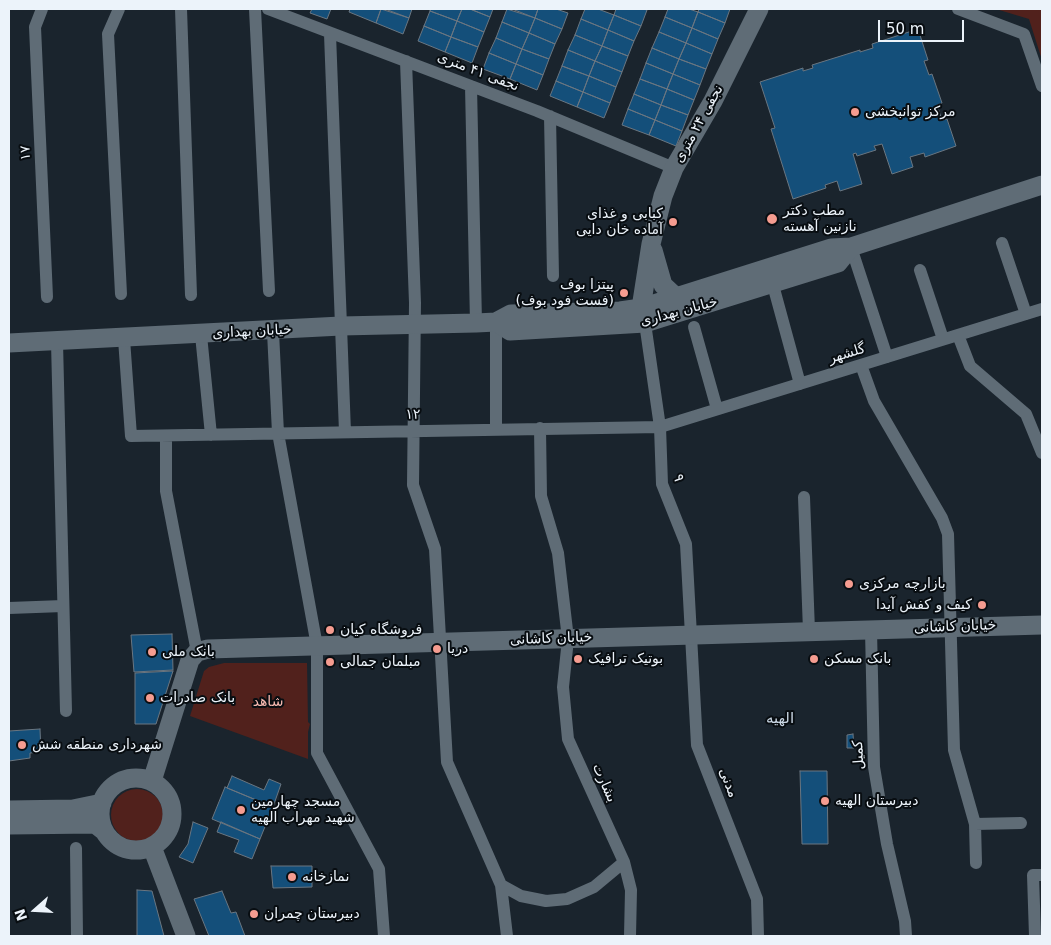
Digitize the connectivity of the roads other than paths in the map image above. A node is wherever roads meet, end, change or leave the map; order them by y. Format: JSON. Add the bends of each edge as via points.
{"nodes":[{"id":1,"x":42,"y":9,"type":"edge"},
{"id":2,"x":119,"y":9,"type":"edge"},
{"id":3,"x":181,"y":9,"type":"edge"},
{"id":4,"x":255,"y":9,"type":"edge"},
{"id":5,"x":268,"y":9,"type":"edge"},
{"id":6,"x":759,"y":9,"type":"edge"},
{"id":7,"x":958,"y":9,"type":"edge"},
{"id":8,"x":330,"y":34,"type":"junction"},
{"id":9,"x":406,"y":61,"type":"junction"},
{"id":10,"x":471,"y":86,"type":"junction"},
{"id":11,"x":1042,"y":86,"type":"edge"},
{"id":12,"x":550,"y":116,"type":"junction"},
{"id":13,"x":674,"y":168,"type":"junction"},
{"id":14,"x":1042,"y":185,"type":"edge"},
{"id":15,"x":1002,"y":243,"type":"dead end"},
{"id":16,"x":651,"y":244,"type":"junction"},
{"id":17,"x":851,"y":247,"type":"junction"},
{"id":18,"x":920,"y":270,"type":"dead end"},
{"id":19,"x":553,"y":276,"type":"dead end"},
{"id":20,"x":773,"y":285,"type":"junction"},
{"id":21,"x":269,"y":291,"type":"dead end"},
{"id":22,"x":121,"y":294,"type":"dead end"},
{"id":23,"x":191,"y":294,"type":"dead end"},
{"id":24,"x":48,"y":297,"type":"dead end"},
{"id":25,"x":1042,"y":309,"type":"edge"},
{"id":26,"x":684,"y":313,"type":"junction"},
{"id":27,"x":1026,"y":314,"type":"junction"},
{"id":28,"x":643,"y":315,"type":"junction"},
{"id":29,"x":496,"y":322,"type":"junction"},
{"id":30,"x":476,"y":324,"type":"junction"},
{"id":31,"x":341,"y":326,"type":"junction"},
{"id":32,"x":414,"y":326,"type":"junction"},
{"id":33,"x":273,"y":332,"type":"junction"},
{"id":34,"x":201,"y":335,"type":"junction"},
{"id":35,"x":958,"y":335,"type":"junction"},
{"id":36,"x":124,"y":339,"type":"junction"},
{"id":37,"x":943,"y":339,"type":"junction"},
{"id":38,"x":57,"y":342,"type":"junction"},
{"id":39,"x":9,"y":343,"type":"edge"},
{"id":40,"x":887,"y":357,"type":"junction"},
{"id":41,"x":861,"y":365,"type":"junction"},
{"id":42,"x":800,"y":384,"type":"junction"},
{"id":43,"x":717,"y":409,"type":"junction"},
{"id":44,"x":660,"y":427,"type":"junction"},
{"id":45,"x":540,"y":428,"type":"junction"},
{"id":46,"x":496,"y":429,"type":"junction"},
{"id":47,"x":412,"y":430,"type":"junction"},
{"id":48,"x":346,"y":432,"type":"junction"},
{"id":49,"x":278,"y":433,"type":"junction"},
{"id":50,"x":211,"y":434,"type":"junction"},
{"id":51,"x":166,"y":436,"type":"junction"},
{"id":52,"x":1042,"y":453,"type":"edge"},
{"id":53,"x":804,"y":497,"type":"dead end"},
{"id":54,"x":63,"y":606,"type":"junction"},
{"id":55,"x":9,"y":608,"type":"edge"},
{"id":56,"x":1042,"y":625,"type":"edge"},
{"id":57,"x":950,"y":627,"type":"junction"},
{"id":58,"x":871,"y":630,"type":"junction"},
{"id":59,"x":809,"y":632,"type":"junction"},
{"id":60,"x":690,"y":635,"type":"junction"},
{"id":61,"x":568,"y":639,"type":"junction"},
{"id":62,"x":440,"y":642,"type":"junction"},
{"id":63,"x":317,"y":646,"type":"junction"},
{"id":64,"x":197,"y":652,"type":"junction"},
{"id":65,"x":66,"y":711,"type":"dead end"},
{"id":66,"x":152,"y":781,"type":"junction"},
{"id":67,"x":102,"y":802,"type":"junction"},
{"id":68,"x":9,"y":810,"type":"edge"},
{"id":69,"x":1021,"y":823,"type":"dead end"},
{"id":70,"x":975,"y":824,"type":"junction"},
{"id":71,"x":9,"y":825,"type":"edge"},
{"id":72,"x":104,"y":831,"type":"junction"},
{"id":73,"x":152,"y":846,"type":"junction"},
{"id":74,"x":76,"y":848,"type":"dead end"},
{"id":75,"x":624,"y":862,"type":"junction"},
{"id":76,"x":976,"y":863,"type":"dead end"},
{"id":77,"x":1038,"y":875,"type":"edge"},
{"id":78,"x":501,"y":885,"type":"junction"},
{"id":79,"x":77,"y":936,"type":"edge"},
{"id":80,"x":186,"y":936,"type":"edge"},
{"id":81,"x":384,"y":936,"type":"edge"},
{"id":82,"x":507,"y":936,"type":"edge"},
{"id":83,"x":630,"y":936,"type":"edge"},
{"id":84,"x":758,"y":936,"type":"edge"},
{"id":85,"x":906,"y":936,"type":"edge"},
{"id":86,"x":1034,"y":936,"type":"edge"}],
"edges":[{"from":1,"to":24,"type":"street","name":"۱۷","via":[[35,27]]},
{"from":2,"to":22,"type":"street","via":[[108,34]]},
{"from":3,"to":23,"type":"street"},
{"from":4,"to":21,"type":"street"},
{"from":5,"to":8,"type":"street","name":"نجفی ۴۱ متری"},
{"from":6,"to":13,"type":"street","name":"نجفی ۲۴ متری","via":[[713,101]]},
{"from":7,"to":11,"type":"street","via":[[1024,34]]},
{"from":8,"to":9,"type":"street","name":"نجفی ۴۱ متری"},
{"from":8,"to":31,"type":"street"},
{"from":9,"to":10,"type":"street","name":"نجفی ۴۱ متری"},
{"from":9,"to":32,"type":"street"},
{"from":10,"to":12,"type":"street","name":"نجفی ۴۱ متری"},
{"from":10,"to":30,"type":"street"},
{"from":12,"to":13,"type":"street","name":"نجفی ۴۱ متری"},
{"from":12,"to":19,"type":"street"},
{"from":13,"to":16,"type":"street","name":"نجفی ۲۴ متری"},
{"from":14,"to":17,"type":"street","name":"خیابان بهداری"},
{"from":15,"to":27,"type":"street"},
{"from":16,"to":26,"type":"street","via":[[664,285]]},
{"from":16,"to":28,"type":"street","name":"نجفی ۲۴ متری"},
{"from":17,"to":20,"type":"street","name":"خیابان بهداری","via":[[838,263]]},
{"from":17,"to":26,"type":"street","name":"خیابان بهداری","via":[[831,248]]},
{"from":17,"to":40,"type":"street"},
{"from":18,"to":37,"type":"street"},
{"from":20,"to":26,"type":"street","name":"خیابان بهداری"},
{"from":20,"to":42,"type":"street"},
{"from":25,"to":27,"type":"street","name":"گلشهر"},
{"from":26,"to":28,"type":"street","name":"خیابان بهداری"},
{"from":26,"to":43,"type":"street"},
{"from":27,"to":35,"type":"street","name":"گلشهر"},
{"from":28,"to":29,"type":"street","name":"خیابان بهداری","via":[[620,311],[510,314]]},
{"from":28,"to":44,"type":"street","name":"۹"},
{"from":29,"to":30,"type":"street","name":"خیابان بهداری"},
{"from":29,"to":46,"type":"street"},
{"from":30,"to":32,"type":"street","name":"خیابان بهداری"},
{"from":31,"to":32,"type":"street","name":"خیابان بهداری"},
{"from":31,"to":33,"type":"street","name":"خیابان بهداری"},
{"from":31,"to":48,"type":"street"},
{"from":32,"to":47,"type":"street"},
{"from":33,"to":34,"type":"street","name":"خیابان بهداری"},
{"from":33,"to":49,"type":"street"},
{"from":34,"to":36,"type":"street","name":"خیابان بهداری"},
{"from":34,"to":50,"type":"street"},
{"from":35,"to":37,"type":"street","name":"گلشهر"},
{"from":35,"to":52,"type":"street","via":[[970,366],[1026,414]]},
{"from":36,"to":38,"type":"street","name":"خیابان بهداری"},
{"from":36,"to":51,"type":"street","name":"۱۲","via":[[131,436]]},
{"from":37,"to":40,"type":"street","name":"گلشهر"},
{"from":38,"to":39,"type":"street","name":"خیابان بهداری"},
{"from":38,"to":54,"type":"street"},
{"from":40,"to":41,"type":"street","name":"گلشهر"},
{"from":41,"to":42,"type":"street","name":"گلشهر"},
{"from":41,"to":57,"type":"street","via":[[874,401],[942,518],[948,534]]},
{"from":42,"to":43,"type":"street","name":"گلشهر"},
{"from":43,"to":44,"type":"street","name":"گلشهر"},
{"from":44,"to":45,"type":"street","name":"۱۲"},
{"from":44,"to":60,"type":"street","name":"۹","via":[[662,484],[686,544]]},
{"from":45,"to":46,"type":"street","name":"۱۲"},
{"from":45,"to":61,"type":"street","name":"بشارت","via":[[541,496],[558,552]]},
{"from":46,"to":47,"type":"street","name":"۱۲"},
{"from":47,"to":48,"type":"street","name":"۱۲"},
{"from":47,"to":62,"type":"street","via":[[413,485],[435,549]]},
{"from":48,"to":49,"type":"street","name":"۱۲"},
{"from":49,"to":50,"type":"street","name":"۱۲"},
{"from":49,"to":63,"type":"street"},
{"from":50,"to":51,"type":"street","name":"۱۲"},
{"from":51,"to":64,"type":"street","via":[[166,491]]},
{"from":53,"to":59,"type":"street"},
{"from":54,"to":55,"type":"street"},
{"from":54,"to":65,"type":"street"},
{"from":56,"to":57,"type":"street","name":"خیابان کاشانی"},
{"from":57,"to":58,"type":"street","name":"خیابان کاشانی"},
{"from":57,"to":70,"type":"street","via":[[954,750]]},
{"from":58,"to":59,"type":"street","name":"خیابان کاشانی"},
{"from":58,"to":85,"type":"street","name":"کمیل","via":[[874,767]]},
{"from":59,"to":60,"type":"street","name":"خیابان کاشانی"},
{"from":60,"to":61,"type":"street","name":"خیابان کاشانی"},
{"from":60,"to":84,"type":"street","name":"مدنی","via":[[697,745],[757,898]]},
{"from":61,"to":62,"type":"street","name":"خیابان کاشانی"},
{"from":61,"to":75,"type":"street","name":"بشارت","via":[[563,686],[568,739]]},
{"from":62,"to":63,"type":"street","name":"خیابان کاشانی"},
{"from":62,"to":78,"type":"street","via":[[447,762]]},
{"from":63,"to":64,"type":"street","name":"خیابان کاشانی"},
{"from":63,"to":81,"type":"street","via":[[317,753],[379,869]]},
{"from":64,"to":66,"type":"street","via":[[188,665]]},
{"from":66,"to":67,"type":"street","via":[[126,779],[111,788]]},
{"from":66,"to":73,"type":"street","via":[[165,793],[172,810],[166,835]]},
{"from":67,"to":68,"type":"street","via":[[73,810]]},
{"from":67,"to":72,"type":"street","via":[[100,822]]},
{"from":69,"to":70,"type":"street"},
{"from":70,"to":76,"type":"street"},
{"from":71,"to":72,"type":"street","via":[[95,824]]},
{"from":72,"to":73,"type":"street","via":[[125,849]]},
{"from":73,"to":80,"type":"street"},
{"from":74,"to":79,"type":"street"},
{"from":75,"to":78,"type":"street","via":[[594,887],[567,899],[546,901],[521,896]]},
{"from":75,"to":83,"type":"street","name":"بشارت","via":[[631,890]]},
{"from":77,"to":86,"type":"street"},
{"from":78,"to":82,"type":"street"}]}
